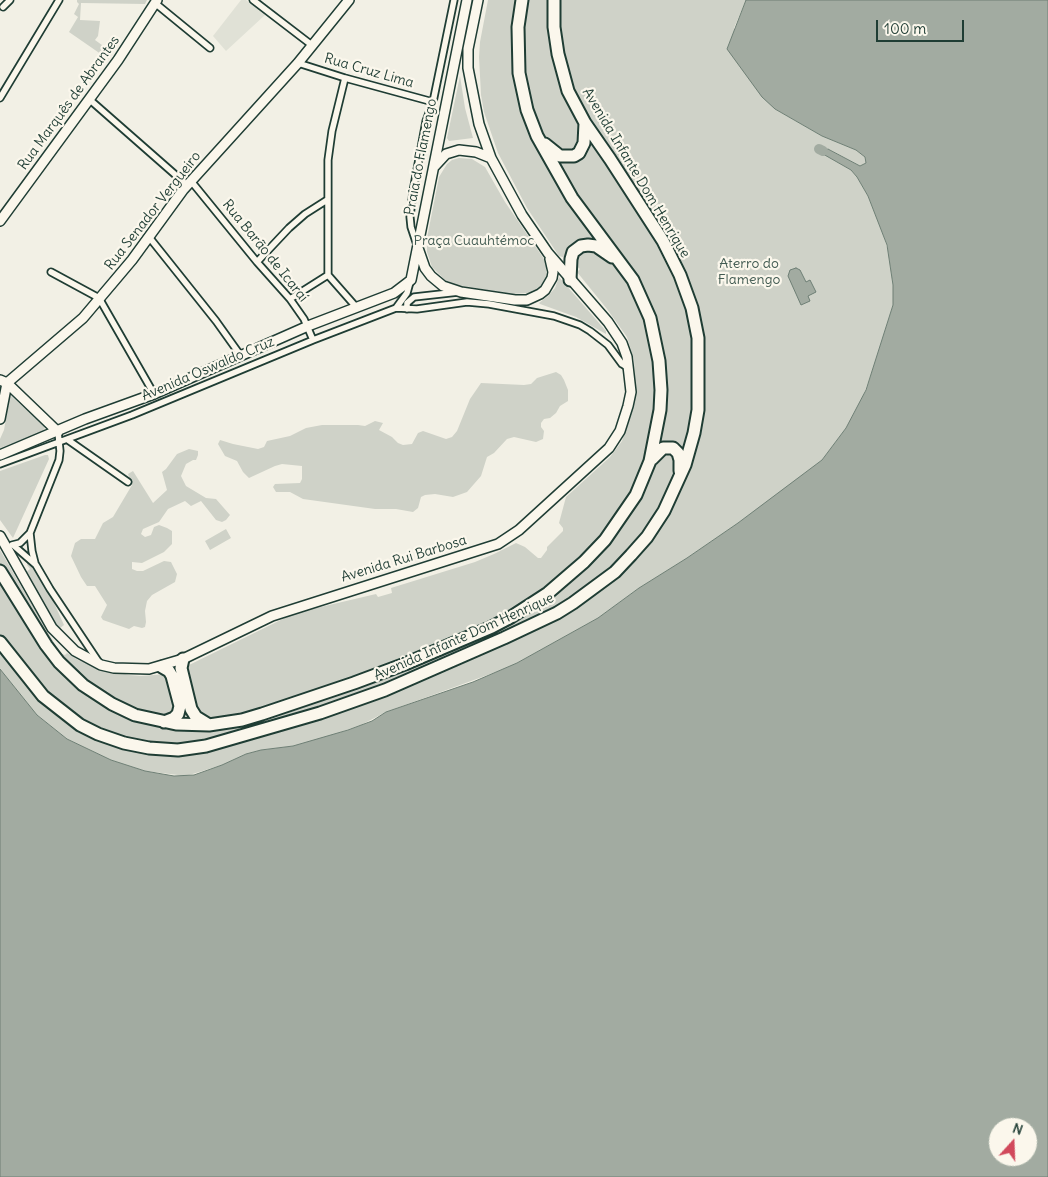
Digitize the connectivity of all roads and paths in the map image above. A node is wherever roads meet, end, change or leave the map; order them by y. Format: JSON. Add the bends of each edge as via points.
{"nodes":[{"id":1,"x":10,"y":0,"type":"edge"},
{"id":2,"x":59,"y":0,"type":"edge"},
{"id":3,"x":253,"y":0,"type":"edge"},
{"id":4,"x":349,"y":0,"type":"edge"},
{"id":5,"x":454,"y":0,"type":"edge"},
{"id":6,"x":467,"y":0,"type":"edge"},
{"id":7,"x":478,"y":0,"type":"edge"},
{"id":8,"x":522,"y":0,"type":"edge"},
{"id":9,"x":554,"y":1,"type":"edge"},
{"id":10,"x":156,"y":2,"type":"edge"},
{"id":11,"x":3,"y":7,"type":"dead end"},
{"id":12,"x":313,"y":46,"type":"junction"},
{"id":13,"x":210,"y":48,"type":"dead end"},
{"id":14,"x":298,"y":63,"type":"junction"},
{"id":15,"x":345,"y":78,"type":"junction"},
{"id":16,"x":0,"y":98,"type":"edge"},
{"id":17,"x":89,"y":98,"type":"junction"},
{"id":18,"x":433,"y":102,"type":"junction"},
{"id":19,"x":584,"y":123,"type":"junction"},
{"id":20,"x":537,"y":136,"type":"junction"},
{"id":21,"x":491,"y":158,"type":"junction"},
{"id":22,"x":433,"y":168,"type":"junction"},
{"id":23,"x":189,"y":183,"type":"junction"},
{"id":24,"x":327,"y":200,"type":"junction"},
{"id":25,"x":0,"y":221,"type":"edge"},
{"id":26,"x":149,"y":237,"type":"junction"},
{"id":27,"x":418,"y":247,"type":"junction"},
{"id":28,"x":548,"y":253,"type":"junction"},
{"id":29,"x":257,"y":262,"type":"junction"},
{"id":30,"x":622,"y":264,"type":"junction"},
{"id":31,"x":51,"y":272,"type":"dead end"},
{"id":32,"x":328,"y":275,"type":"junction"},
{"id":33,"x":411,"y":280,"type":"junction"},
{"id":34,"x":570,"y":280,"type":"junction"},
{"id":35,"x":461,"y":292,"type":"junction"},
{"id":36,"x":99,"y":298,"type":"junction"},
{"id":37,"x":290,"y":299,"type":"junction"},
{"id":38,"x":357,"y":308,"type":"junction"},
{"id":39,"x":396,"y":308,"type":"junction"},
{"id":40,"x":407,"y":309,"type":"junction"},
{"id":41,"x":308,"y":326,"type":"junction"},
{"id":42,"x":313,"y":340,"type":"junction"},
{"id":43,"x":241,"y":356,"type":"junction"},
{"id":44,"x":627,"y":367,"type":"junction"},
{"id":45,"x":3,"y":381,"type":"edge"},
{"id":46,"x":154,"y":394,"type":"junction"},
{"id":47,"x":0,"y":419,"type":"edge"},
{"id":48,"x":58,"y":436,"type":"junction"},
{"id":49,"x":68,"y":440,"type":"junction"},
{"id":50,"x":0,"y":455,"type":"edge"},
{"id":51,"x":650,"y":462,"type":"junction"},
{"id":52,"x":0,"y":464,"type":"edge"},
{"id":53,"x":680,"y":478,"type":"junction"},
{"id":54,"x":128,"y":482,"type":"dead end"},
{"id":55,"x":30,"y":533,"type":"junction"},
{"id":56,"x":1,"y":539,"type":"edge"},
{"id":57,"x":15,"y":545,"type":"junction"},
{"id":58,"x":31,"y":545,"type":"junction"},
{"id":59,"x":36,"y":565,"type":"junction"},
{"id":60,"x":0,"y":571,"type":"edge"},
{"id":61,"x":0,"y":642,"type":"edge"},
{"id":62,"x":183,"y":659,"type":"junction"},
{"id":63,"x":101,"y":664,"type":"junction"},
{"id":64,"x":162,"y":667,"type":"junction"},
{"id":65,"x":163,"y":722,"type":"junction"},
{"id":66,"x":209,"y":725,"type":"junction"}],
"edges":[{"from":1,"to":11,"type":"street"},
{"from":2,"to":16,"type":"street"},
{"from":3,"to":12,"type":"street"},
{"from":4,"to":12,"type":"main road","name":"Rua Senador Vergueiro"},
{"from":5,"to":18,"type":"street","name":"Praia do Flamengo"},
{"from":6,"to":22,"type":"main road","name":"Praia do Flamengo"},
{"from":7,"to":21,"type":"main road","via":[[468,49],[468,68],[479,124]]},
{"from":8,"to":20,"type":"highway","name":"Avenida Infante Dom Henrique","via":[[518,27],[519,73]]},
{"from":9,"to":19,"type":"highway","name":"Avenida Infante Dom Henrique","via":[[554,27],[560,60],[568,91]]},
{"from":10,"to":13,"type":"street"},
{"from":10,"to":17,"type":"main road","name":"Rua Marquês de Abrantes"},
{"from":12,"to":14,"type":"main road","name":"Rua Senador Vergueiro"},
{"from":14,"to":15,"type":"street","name":"Rua Cruz Lima"},
{"from":14,"to":23,"type":"main road","name":"Rua Senador Vergueiro"},
{"from":15,"to":18,"type":"street","name":"Rua Cruz Lima"},
{"from":15,"to":24,"type":"street","via":[[329,145]]},
{"from":17,"to":23,"type":"street","name":"Rua Barão de Icaraí"},
{"from":17,"to":25,"type":"main road","name":"Rua Marquês de Abrantes"},
{"from":18,"to":27,"type":"street","name":"Praia do Flamengo","via":[[426,121],[410,217]]},
{"from":19,"to":20,"type":"highway","via":[[584,144],[574,156],[556,154]]},
{"from":19,"to":53,"type":"highway","name":"Avenida Infante Dom Henrique","via":[[663,241],[692,308],[698,338],[698,410]]},
{"from":20,"to":30,"type":"highway","name":"Avenida Infante Dom Henrique","via":[[572,198]]},
{"from":21,"to":22,"type":"main road","via":[[459,150],[446,154]]},
{"from":21,"to":28,"type":"main road","via":[[522,215]]},
{"from":22,"to":27,"type":"main road","name":"Praia do Flamengo"},
{"from":23,"to":26,"type":"main road","name":"Rua Senador Vergueiro"},
{"from":23,"to":29,"type":"street","name":"Rua Barão de Icaraí"},
{"from":24,"to":29,"type":"street","via":[[289,228]]},
{"from":24,"to":32,"type":"street"},
{"from":26,"to":36,"type":"main road","name":"Rua Senador Vergueiro"},
{"from":26,"to":43,"type":"street"},
{"from":27,"to":33,"type":"main road"},
{"from":27,"to":35,"type":"main road","via":[[431,276],[443,286]]},
{"from":28,"to":34,"type":"main road","name":"Avenida Rui Barbosa"},
{"from":28,"to":35,"type":"main road","via":[[552,278],[545,290],[533,298],[514,300]]},
{"from":29,"to":37,"type":"street","name":"Rua Barão de Icaraí"},
{"from":30,"to":34,"type":"highway","via":[[596,246],[581,246],[573,252]]},
{"from":30,"to":51,"type":"highway","name":"Avenida Infante Dom Henrique","via":[[642,299],[655,340],[662,390]]},
{"from":31,"to":36,"type":"street"},
{"from":32,"to":37,"type":"street"},
{"from":32,"to":38,"type":"street"},
{"from":33,"to":38,"type":"main road","name":"Avenida Oswaldo Cruz","via":[[394,293]]},
{"from":33,"to":39,"type":"street","via":[[407,293]]},
{"from":34,"to":44,"type":"main road","name":"Avenida Rui Barbosa","via":[[608,322],[622,343]]},
{"from":35,"to":40,"type":"street","via":[[414,297],[407,303]]},
{"from":36,"to":45,"type":"main road","name":"Rua Senador Vergueiro","via":[[83,318]]},
{"from":36,"to":46,"type":"street"},
{"from":37,"to":41,"type":"street","name":"Rua Barão de Icaraí"},
{"from":38,"to":41,"type":"main road","name":"Avenida Oswaldo Cruz"},
{"from":39,"to":40,"type":"street"},
{"from":39,"to":42,"type":"street","name":"Avenida Oswaldo Cruz"},
{"from":40,"to":44,"type":"street","via":[[467,302],[554,316],[580,325],[599,338]]},
{"from":41,"to":42,"type":"street","name":"Rua Barão de Icaraí"},
{"from":41,"to":43,"type":"main road","name":"Avenida Oswaldo Cruz"},
{"from":42,"to":49,"type":"street","name":"Avenida Oswaldo Cruz"},
{"from":43,"to":46,"type":"main road","name":"Avenida Oswaldo Cruz"},
{"from":44,"to":62,"type":"main road","name":"Avenida Rui Barbosa","via":[[630,392],[625,418],[615,439],[514,535],[498,544],[272,616]]},
{"from":45,"to":47,"type":"main road"},
{"from":45,"to":48,"type":"main road"},
{"from":46,"to":48,"type":"main road","name":"Avenida Oswaldo Cruz","via":[[85,420]]},
{"from":48,"to":49,"type":"street","name":"Avenida Oswaldo Cruz"},
{"from":48,"to":50,"type":"main road","name":"Avenida Oswaldo Cruz"},
{"from":48,"to":52,"type":"street","name":"Avenida Oswaldo Cruz"},
{"from":48,"to":55,"type":"street","via":[[59,460]]},
{"from":49,"to":54,"type":"street"},
{"from":51,"to":53,"type":"highway","via":[[662,449],[673,448],[680,460]]},
{"from":51,"to":66,"type":"highway","name":"Avenida Infante Dom Henrique","via":[[636,495],[600,546],[567,578],[511,617],[354,684],[242,720]]},
{"from":53,"to":61,"type":"highway","name":"Avenida Infante Dom Henrique","via":[[664,511],[631,555],[615,572],[557,613],[385,690],[320,713],[206,746],[178,750],[149,748],[124,743],[86,728],[43,696]]},
{"from":55,"to":57,"type":"street"},
{"from":55,"to":58,"type":"street"},
{"from":56,"to":57,"type":"street"},
{"from":56,"to":63,"type":"main road","name":"Avenida Rui Barbosa","via":[[52,628],[75,651]]},
{"from":57,"to":58,"type":"street"},
{"from":57,"to":59,"type":"street"},
{"from":58,"to":59,"type":"street"},
{"from":59,"to":63,"type":"street"},
{"from":60,"to":65,"type":"highway","name":"Avenida Infante Dom Henrique","via":[[46,645],[71,675],[112,704],[135,715]]},
{"from":62,"to":64,"type":"main road","name":"Avenida Rui Barbosa"},
{"from":62,"to":66,"type":"highway","via":[[181,668],[191,709],[196,717]]},
{"from":63,"to":64,"type":"main road","name":"Avenida Rui Barbosa","via":[[138,670]]},
{"from":64,"to":65,"type":"highway","via":[[170,671],[180,706],[174,718]]},
{"from":65,"to":66,"type":"highway","name":"Avenida Infante Dom Henrique"}]}
